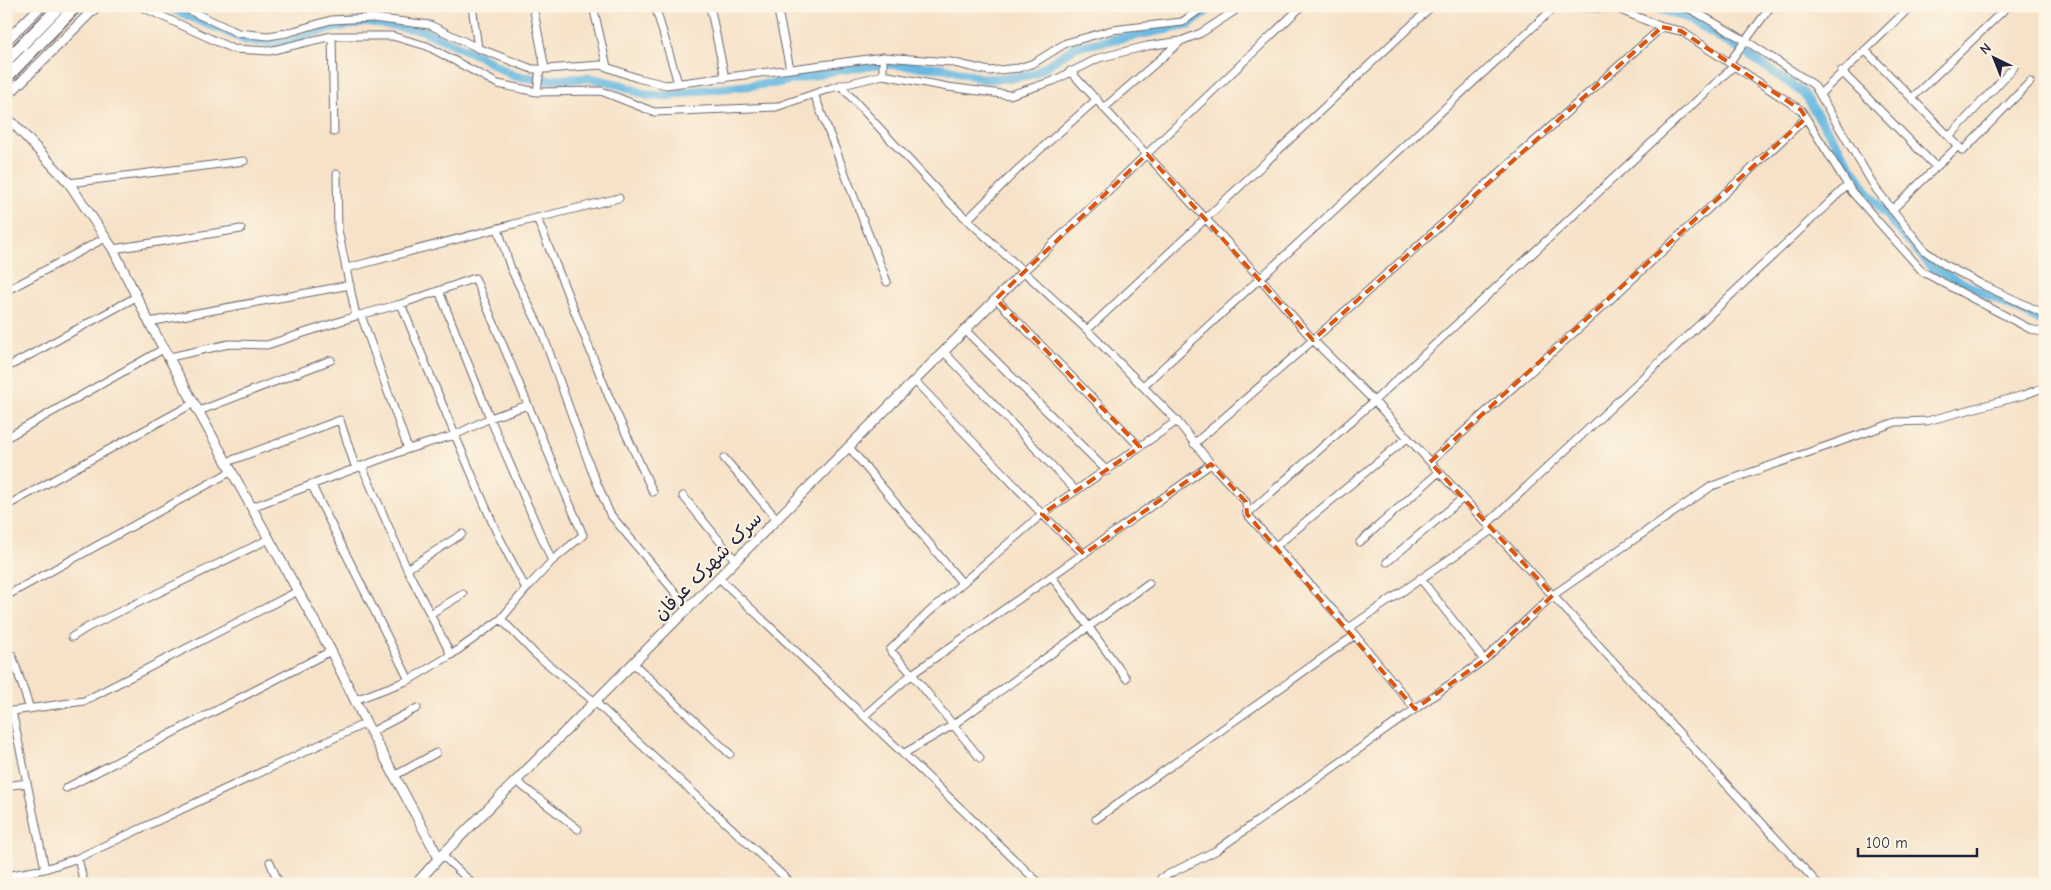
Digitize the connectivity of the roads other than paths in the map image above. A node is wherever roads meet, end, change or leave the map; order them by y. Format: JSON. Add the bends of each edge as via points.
{"nodes":[{"id":1,"x":41,"y":6,"type":"edge"},
{"id":2,"x":60,"y":6,"type":"edge"},
{"id":3,"x":76,"y":6,"type":"edge"},
{"id":4,"x":97,"y":6,"type":"edge"},
{"id":5,"x":140,"y":6,"type":"edge"},
{"id":6,"x":180,"y":6,"type":"edge"},
{"id":7,"x":472,"y":6,"type":"edge"},
{"id":8,"x":532,"y":6,"type":"edge"},
{"id":9,"x":594,"y":6,"type":"edge"},
{"id":10,"x":655,"y":6,"type":"edge"},
{"id":11,"x":710,"y":6,"type":"edge"},
{"id":12,"x":777,"y":6,"type":"edge"},
{"id":13,"x":1206,"y":6,"type":"edge"},
{"id":14,"x":1238,"y":6,"type":"edge"},
{"id":15,"x":1302,"y":6,"type":"edge"},
{"id":16,"x":1432,"y":6,"type":"edge"},
{"id":17,"x":1556,"y":6,"type":"edge"},
{"id":18,"x":1560,"y":6,"type":"edge"},
{"id":19,"x":1680,"y":6,"type":"edge"},
{"id":20,"x":1771,"y":6,"type":"edge"},
{"id":21,"x":1911,"y":6,"type":"edge"},
{"id":22,"x":2008,"y":6,"type":"edge"},
{"id":23,"x":1619,"y":8,"type":"edge"},
{"id":24,"x":1662,"y":27,"type":"junction"},
{"id":25,"x":332,"y":36,"type":"junction"},
{"id":26,"x":6,"y":41,"type":"edge"},
{"id":27,"x":1181,"y":41,"type":"junction"},
{"id":28,"x":1746,"y":41,"type":"junction"},
{"id":29,"x":478,"y":48,"type":"junction"},
{"id":30,"x":1865,"y":50,"type":"junction"},
{"id":31,"x":883,"y":57,"type":"junction"},
{"id":32,"x":6,"y":61,"type":"edge"},
{"id":33,"x":1731,"y":64,"type":"junction"},
{"id":34,"x":607,"y":67,"type":"junction"},
{"id":35,"x":2014,"y":68,"type":"dead end"},
{"id":36,"x":543,"y":69,"type":"junction"},
{"id":37,"x":790,"y":69,"type":"junction"},
{"id":38,"x":1070,"y":71,"type":"junction"},
{"id":39,"x":1842,"y":71,"type":"junction"},
{"id":40,"x":883,"y":75,"type":"junction"},
{"id":41,"x":6,"y":78,"type":"edge"},
{"id":42,"x":725,"y":78,"type":"junction"},
{"id":43,"x":2030,"y":82,"type":"dead end"},
{"id":44,"x":678,"y":83,"type":"junction"},
{"id":45,"x":840,"y":85,"type":"junction"},
{"id":46,"x":537,"y":92,"type":"junction"},
{"id":47,"x":814,"y":94,"type":"junction"},
{"id":48,"x":1820,"y":94,"type":"junction"},
{"id":49,"x":6,"y":97,"type":"edge"},
{"id":50,"x":1913,"y":98,"type":"junction"},
{"id":51,"x":1097,"y":99,"type":"junction"},
{"id":52,"x":1104,"y":108,"type":"junction"},
{"id":53,"x":1806,"y":118,"type":"junction"},
{"id":54,"x":6,"y":121,"type":"edge"},
{"id":55,"x":334,"y":132,"type":"dead end"},
{"id":56,"x":1950,"y":136,"type":"junction"},
{"id":57,"x":1958,"y":146,"type":"junction"},
{"id":58,"x":1147,"y":154,"type":"junction"},
{"id":59,"x":244,"y":161,"type":"dead end"},
{"id":60,"x":1936,"y":167,"type":"junction"},
{"id":61,"x":337,"y":174,"type":"dead end"},
{"id":62,"x":69,"y":183,"type":"junction"},
{"id":63,"x":1848,"y":185,"type":"junction"},
{"id":64,"x":620,"y":198,"type":"dead end"},
{"id":65,"x":1892,"y":210,"type":"junction"},
{"id":66,"x":537,"y":218,"type":"junction"},
{"id":67,"x":1206,"y":219,"type":"junction"},
{"id":68,"x":967,"y":220,"type":"junction"},
{"id":69,"x":498,"y":229,"type":"junction"},
{"id":70,"x":241,"y":230,"type":"dead end"},
{"id":71,"x":105,"y":238,"type":"junction"},
{"id":72,"x":112,"y":249,"type":"junction"},
{"id":73,"x":347,"y":268,"type":"junction"},
{"id":74,"x":1024,"y":271,"type":"junction"},
{"id":75,"x":1261,"y":279,"type":"junction"},
{"id":76,"x":887,"y":282,"type":"dead end"},
{"id":77,"x":350,"y":285,"type":"junction"},
{"id":78,"x":439,"y":291,"type":"junction"},
{"id":79,"x":6,"y":292,"type":"edge"},
{"id":80,"x":136,"y":296,"type":"junction"},
{"id":81,"x":996,"y":299,"type":"junction"},
{"id":82,"x":401,"y":304,"type":"junction"},
{"id":83,"x":2045,"y":314,"type":"edge"},
{"id":84,"x":358,"y":316,"type":"junction"},
{"id":85,"x":150,"y":322,"type":"junction"},
{"id":86,"x":965,"y":330,"type":"junction"},
{"id":87,"x":1086,"y":330,"type":"junction"},
{"id":88,"x":2045,"y":333,"type":"edge"},
{"id":89,"x":1313,"y":340,"type":"junction"},
{"id":90,"x":165,"y":348,"type":"junction"},
{"id":91,"x":944,"y":352,"type":"junction"},
{"id":92,"x":170,"y":357,"type":"junction"},
{"id":93,"x":331,"y":360,"type":"dead end"},
{"id":94,"x":6,"y":368,"type":"edge"},
{"id":95,"x":915,"y":381,"type":"junction"},
{"id":96,"x":1143,"y":386,"type":"junction"},
{"id":97,"x":2045,"y":387,"type":"edge"},
{"id":98,"x":1374,"y":401,"type":"junction"},
{"id":99,"x":528,"y":405,"type":"junction"},
{"id":100,"x":197,"y":407,"type":"junction"},
{"id":101,"x":490,"y":418,"type":"junction"},
{"id":102,"x":1177,"y":421,"type":"junction"},
{"id":103,"x":455,"y":435,"type":"junction"},
{"id":104,"x":6,"y":438,"type":"edge"},
{"id":105,"x":1407,"y":438,"type":"junction"},
{"id":106,"x":1194,"y":444,"type":"junction"},
{"id":107,"x":849,"y":447,"type":"junction"},
{"id":108,"x":1140,"y":447,"type":"junction"},
{"id":109,"x":408,"y":449,"type":"junction"},
{"id":110,"x":724,"y":458,"type":"dead end"},
{"id":111,"x":227,"y":462,"type":"junction"},
{"id":112,"x":1430,"y":462,"type":"junction"},
{"id":113,"x":1211,"y":464,"type":"junction"},
{"id":114,"x":362,"y":466,"type":"junction"},
{"id":115,"x":1107,"y":470,"type":"junction"},
{"id":116,"x":232,"y":471,"type":"junction"},
{"id":117,"x":1438,"y":472,"type":"junction"},
{"id":118,"x":311,"y":484,"type":"junction"},
{"id":119,"x":1076,"y":491,"type":"junction"},
{"id":120,"x":653,"y":492,"type":"dead end"},
{"id":121,"x":683,"y":496,"type":"dead end"},
{"id":122,"x":1463,"y":498,"type":"junction"},
{"id":123,"x":6,"y":506,"type":"edge"},
{"id":124,"x":252,"y":507,"type":"junction"},
{"id":125,"x":1042,"y":514,"type":"junction"},
{"id":126,"x":1247,"y":514,"type":"junction"},
{"id":127,"x":778,"y":519,"type":"junction"},
{"id":128,"x":1489,"y":527,"type":"junction"},
{"id":129,"x":462,"y":534,"type":"dead end"},
{"id":130,"x":269,"y":539,"type":"junction"},
{"id":131,"x":1360,"y":542,"type":"dead end"},
{"id":132,"x":1276,"y":546,"type":"junction"},
{"id":133,"x":1084,"y":554,"type":"junction"},
{"id":134,"x":552,"y":560,"type":"junction"},
{"id":135,"x":736,"y":561,"type":"junction"},
{"id":136,"x":1387,"y":562,"type":"dead end"},
{"id":137,"x":407,"y":569,"type":"junction"},
{"id":138,"x":1052,"y":577,"type":"junction"},
{"id":139,"x":719,"y":578,"type":"junction"},
{"id":140,"x":1420,"y":578,"type":"junction"},
{"id":141,"x":962,"y":582,"type":"junction"},
{"id":142,"x":1149,"y":583,"type":"dead end"},
{"id":143,"x":526,"y":589,"type":"junction"},
{"id":144,"x":298,"y":591,"type":"junction"},
{"id":145,"x":463,"y":594,"type":"dead end"},
{"id":146,"x":1552,"y":595,"type":"junction"},
{"id":147,"x":6,"y":596,"type":"edge"},
{"id":148,"x":689,"y":608,"type":"junction"},
{"id":149,"x":430,"y":614,"type":"junction"},
{"id":150,"x":502,"y":619,"type":"junction"},
{"id":151,"x":1089,"y":626,"type":"junction"},
{"id":152,"x":1349,"y":628,"type":"junction"},
{"id":153,"x":1355,"y":635,"type":"junction"},
{"id":154,"x":72,"y":637,"type":"dead end"},
{"id":155,"x":330,"y":651,"type":"junction"},
{"id":156,"x":6,"y":653,"type":"edge"},
{"id":157,"x":451,"y":655,"type":"junction"},
{"id":158,"x":1484,"y":660,"type":"junction"},
{"id":159,"x":634,"y":664,"type":"junction"},
{"id":160,"x":912,"y":674,"type":"junction"},
{"id":161,"x":1126,"y":678,"type":"dead end"},
{"id":162,"x":409,"y":680,"type":"junction"},
{"id":163,"x":355,"y":700,"type":"junction"},
{"id":164,"x":595,"y":702,"type":"junction"},
{"id":165,"x":417,"y":708,"type":"dead end"},
{"id":166,"x":30,"y":709,"type":"junction"},
{"id":167,"x":1415,"y":709,"type":"junction"},
{"id":168,"x":9,"y":712,"type":"edge"},
{"id":169,"x":864,"y":716,"type":"junction"},
{"id":170,"x":366,"y":722,"type":"junction"},
{"id":171,"x":953,"y":725,"type":"junction"},
{"id":172,"x":371,"y":732,"type":"junction"},
{"id":173,"x":436,"y":753,"type":"dead end"},
{"id":174,"x":730,"y":754,"type":"dead end"},
{"id":175,"x":903,"y":754,"type":"junction"},
{"id":176,"x":980,"y":758,"type":"dead end"},
{"id":177,"x":394,"y":776,"type":"junction"},
{"id":178,"x":516,"y":781,"type":"junction"},
{"id":179,"x":27,"y":782,"type":"junction"},
{"id":180,"x":6,"y":786,"type":"edge"},
{"id":181,"x":66,"y":788,"type":"dead end"},
{"id":182,"x":1096,"y":819,"type":"dead end"},
{"id":183,"x":578,"y":829,"type":"dead end"},
{"id":184,"x":440,"y":856,"type":"junction"},
{"id":185,"x":78,"y":858,"type":"junction"},
{"id":186,"x":270,"y":862,"type":"dead end"},
{"id":187,"x":45,"y":869,"type":"junction"},
{"id":188,"x":6,"y":876,"type":"edge"},
{"id":189,"x":1161,"y":878,"type":"dead end"},
{"id":190,"x":84,"y":884,"type":"edge"},
{"id":191,"x":279,"y":884,"type":"edge"},
{"id":192,"x":416,"y":884,"type":"edge"},
{"id":193,"x":473,"y":884,"type":"edge"},
{"id":194,"x":792,"y":884,"type":"edge"},
{"id":195,"x":1040,"y":884,"type":"edge"},
{"id":196,"x":1818,"y":884,"type":"edge"}],
"edges":[{"from":1,"to":26,"type":"street"},
{"from":2,"to":32,"type":"highway"},
{"from":3,"to":41,"type":"highway"},
{"from":4,"to":49,"type":"street"},
{"from":5,"to":25,"type":"street","via":[[233,49],[269,51]]},
{"from":6,"to":29,"type":"street","via":[[238,33],[268,36],[331,20],[372,18],[430,25]]},
{"from":7,"to":29,"type":"street"},
{"from":8,"to":36,"type":"street"},
{"from":9,"to":34,"type":"street"},
{"from":10,"to":44,"type":"street"},
{"from":11,"to":42,"type":"street"},
{"from":12,"to":37,"type":"street"},
{"from":13,"to":31,"type":"street","via":[[1182,22],[1112,30],[1066,43],[1034,63],[1019,68],[989,71],[950,62]]},
{"from":14,"to":27,"type":"street","via":[[1201,33]]},
{"from":15,"to":58,"type":"street"},
{"from":16,"to":67,"type":"street"},
{"from":17,"to":75,"type":"street"},
{"from":18,"to":23,"type":"street"},
{"from":19,"to":28,"type":"street"},
{"from":20,"to":28,"type":"street"},
{"from":21,"to":30,"type":"street"},
{"from":22,"to":50,"type":"street"},
{"from":23,"to":24,"type":"street"},
{"from":24,"to":33,"type":"street","via":[[1681,31]]},
{"from":24,"to":89,"type":"street"},
{"from":25,"to":46,"type":"street","via":[[392,36],[427,46],[498,84]]},
{"from":25,"to":55,"type":"street"},
{"from":27,"to":38,"type":"street","via":[[1099,58]]},
{"from":27,"to":52,"type":"street"},
{"from":28,"to":33,"type":"street"},
{"from":28,"to":48,"type":"street","via":[[1814,85]]},
{"from":29,"to":36,"type":"street"},
{"from":30,"to":39,"type":"street"},
{"from":30,"to":50,"type":"street"},
{"from":31,"to":37,"type":"street"},
{"from":31,"to":40,"type":"street"},
{"from":33,"to":53,"type":"street","via":[[1801,110]]},
{"from":33,"to":98,"type":"street"},
{"from":34,"to":36,"type":"street"},
{"from":34,"to":44,"type":"street","via":[[666,85]]},
{"from":35,"to":56,"type":"street"},
{"from":36,"to":46,"type":"street"},
{"from":37,"to":42,"type":"street"},
{"from":38,"to":40,"type":"street","via":[[1053,81],[1010,94]]},
{"from":38,"to":51,"type":"street"},
{"from":39,"to":48,"type":"street"},
{"from":39,"to":60,"type":"street"},
{"from":40,"to":45,"type":"street"},
{"from":42,"to":44,"type":"street"},
{"from":43,"to":57,"type":"street","via":[[1963,151]]},
{"from":45,"to":47,"type":"street"},
{"from":45,"to":68,"type":"street"},
{"from":46,"to":47,"type":"street","via":[[601,91],[654,112],[776,107]]},
{"from":47,"to":76,"type":"street"},
{"from":48,"to":65,"type":"street","via":[[1876,189]]},
{"from":50,"to":56,"type":"street"},
{"from":51,"to":52,"type":"street"},
{"from":51,"to":68,"type":"street","via":[[1017,170]]},
{"from":52,"to":58,"type":"street"},
{"from":53,"to":63,"type":"street"},
{"from":53,"to":112,"type":"street","via":[[1598,312]]},
{"from":54,"to":62,"type":"street","via":[[13,123]]},
{"from":56,"to":57,"type":"street"},
{"from":57,"to":60,"type":"street"},
{"from":58,"to":67,"type":"street"},
{"from":58,"to":74,"type":"street"},
{"from":59,"to":62,"type":"street"},
{"from":60,"to":65,"type":"street"},
{"from":61,"to":73,"type":"street","via":[[338,230]]},
{"from":62,"to":71,"type":"street"},
{"from":63,"to":88,"type":"street","via":[[1923,272],[2030,329]]},
{"from":63,"to":128,"type":"street"},
{"from":64,"to":66,"type":"street"},
{"from":65,"to":83,"type":"street","via":[[1925,251],[1945,265]]},
{"from":66,"to":69,"type":"street"},
{"from":66,"to":120,"type":"street","via":[[609,397]]},
{"from":67,"to":75,"type":"street"},
{"from":67,"to":87,"type":"street"},
{"from":68,"to":74,"type":"street"},
{"from":69,"to":73,"type":"street"},
{"from":69,"to":148,"type":"street","via":[[511,269],[542,332],[610,514]]},
{"from":70,"to":72,"type":"street"},
{"from":71,"to":72,"type":"street"},
{"from":71,"to":79,"type":"street"},
{"from":72,"to":80,"type":"street"},
{"from":73,"to":77,"type":"street"},
{"from":74,"to":81,"type":"street","name":"سرک شهرک عرفان"},
{"from":74,"to":87,"type":"street"},
{"from":75,"to":89,"type":"street"},
{"from":75,"to":96,"type":"street"},
{"from":77,"to":84,"type":"street"},
{"from":77,"to":85,"type":"street"},
{"from":78,"to":82,"type":"street"},
{"from":78,"to":99,"type":"street","via":[[476,278]]},
{"from":78,"to":101,"type":"street"},
{"from":80,"to":85,"type":"street"},
{"from":80,"to":94,"type":"street"},
{"from":81,"to":86,"type":"street","name":"سرک شهرک عرفان"},
{"from":81,"to":108,"type":"street"},
{"from":82,"to":84,"type":"street"},
{"from":82,"to":103,"type":"street"},
{"from":84,"to":92,"type":"street","via":[[267,346],[229,344]]},
{"from":84,"to":109,"type":"street"},
{"from":85,"to":90,"type":"street"},
{"from":86,"to":91,"type":"street","name":"سرک شهرک عرفان"},
{"from":86,"to":115,"type":"street"},
{"from":87,"to":96,"type":"street"},
{"from":89,"to":98,"type":"street"},
{"from":89,"to":106,"type":"street"},
{"from":90,"to":92,"type":"street"},
{"from":90,"to":104,"type":"street"},
{"from":91,"to":95,"type":"street","name":"سرک شهرک عرفان"},
{"from":91,"to":119,"type":"street"},
{"from":92,"to":100,"type":"street"},
{"from":93,"to":100,"type":"street"},
{"from":95,"to":107,"type":"street","name":"سرک شهرک عرفان"},
{"from":95,"to":125,"type":"street"},
{"from":96,"to":102,"type":"street"},
{"from":97,"to":146,"type":"street","via":[[1927,421],[1896,422],[1712,486]]},
{"from":98,"to":105,"type":"street"},
{"from":98,"to":126,"type":"street"},
{"from":99,"to":101,"type":"street"},
{"from":99,"to":134,"type":"street","via":[[584,535]]},
{"from":100,"to":111,"type":"street"},
{"from":100,"to":123,"type":"street"},
{"from":101,"to":103,"type":"street"},
{"from":101,"to":134,"type":"street"},
{"from":102,"to":106,"type":"street"},
{"from":102,"to":108,"type":"street"},
{"from":103,"to":109,"type":"street"},
{"from":103,"to":143,"type":"street","via":[[496,531]]},
{"from":105,"to":112,"type":"street"},
{"from":105,"to":132,"type":"street"},
{"from":106,"to":113,"type":"street"},
{"from":107,"to":127,"type":"street","name":"سرک شهرک عرفان"},
{"from":107,"to":141,"type":"street"},
{"from":108,"to":115,"type":"street"},
{"from":109,"to":114,"type":"street"},
{"from":110,"to":127,"type":"street"},
{"from":111,"to":114,"type":"street","via":[[340,420],[356,466]]},
{"from":111,"to":116,"type":"street"},
{"from":112,"to":117,"type":"street"},
{"from":113,"to":126,"type":"street","via":[[1246,502]]},
{"from":113,"to":133,"type":"street"},
{"from":114,"to":118,"type":"street"},
{"from":114,"to":137,"type":"street"},
{"from":115,"to":119,"type":"street"},
{"from":116,"to":124,"type":"street"},
{"from":116,"to":147,"type":"street"},
{"from":117,"to":122,"type":"street"},
{"from":117,"to":131,"type":"street"},
{"from":118,"to":124,"type":"street"},
{"from":118,"to":162,"type":"street"},
{"from":119,"to":125,"type":"street"},
{"from":121,"to":135,"type":"street"},
{"from":122,"to":128,"type":"street"},
{"from":122,"to":136,"type":"street"},
{"from":124,"to":130,"type":"street"},
{"from":125,"to":133,"type":"street"},
{"from":125,"to":141,"type":"street"},
{"from":126,"to":132,"type":"street"},
{"from":127,"to":135,"type":"street","name":"سرک شهرک عرفان"},
{"from":128,"to":140,"type":"street"},
{"from":128,"to":146,"type":"street"},
{"from":129,"to":137,"type":"street"},
{"from":130,"to":144,"type":"street"},
{"from":130,"to":154,"type":"street"},
{"from":132,"to":152,"type":"street"},
{"from":133,"to":138,"type":"street"},
{"from":134,"to":143,"type":"street"},
{"from":135,"to":139,"type":"street","name":"سرک شهرک عرفان"},
{"from":137,"to":149,"type":"street"},
{"from":138,"to":151,"type":"street"},
{"from":138,"to":160,"type":"street"},
{"from":139,"to":148,"type":"street","name":"سرک شهرک عرفان"},
{"from":139,"to":169,"type":"street"},
{"from":140,"to":152,"type":"street"},
{"from":140,"to":158,"type":"street"},
{"from":141,"to":160,"type":"street","via":[[890,650]]},
{"from":142,"to":151,"type":"street"},
{"from":143,"to":150,"type":"street"},
{"from":144,"to":155,"type":"street"},
{"from":144,"to":166,"type":"street","via":[[84,701]]},
{"from":145,"to":149,"type":"street"},
{"from":146,"to":158,"type":"street"},
{"from":146,"to":196,"type":"street"},
{"from":148,"to":159,"type":"street","name":"سرک شهرک عرفان"},
{"from":149,"to":157,"type":"street"},
{"from":150,"to":157,"type":"street"},
{"from":150,"to":164,"type":"street","via":[[535,654]]},
{"from":151,"to":161,"type":"street"},
{"from":151,"to":171,"type":"street"},
{"from":152,"to":153,"type":"street"},
{"from":153,"to":167,"type":"street"},
{"from":153,"to":182,"type":"street"},
{"from":155,"to":163,"type":"street"},
{"from":155,"to":181,"type":"street"},
{"from":156,"to":166,"type":"street","via":[[12,655]]},
{"from":157,"to":162,"type":"street"},
{"from":158,"to":167,"type":"street"},
{"from":159,"to":164,"type":"street","name":"سرک شهرک عرفان"},
{"from":159,"to":174,"type":"street"},
{"from":160,"to":169,"type":"street"},
{"from":160,"to":171,"type":"street"},
{"from":162,"to":163,"type":"street"},
{"from":163,"to":170,"type":"street"},
{"from":164,"to":178,"type":"street","name":"سرک شهرک عرفان"},
{"from":164,"to":194,"type":"street"},
{"from":165,"to":172,"type":"street"},
{"from":166,"to":168,"type":"street"},
{"from":167,"to":189,"type":"street","via":[[1217,850]]},
{"from":168,"to":179,"type":"street"},
{"from":169,"to":175,"type":"street"},
{"from":170,"to":172,"type":"street"},
{"from":170,"to":185,"type":"street"},
{"from":171,"to":175,"type":"street"},
{"from":171,"to":176,"type":"street"},
{"from":172,"to":177,"type":"street"},
{"from":173,"to":177,"type":"street"},
{"from":175,"to":195,"type":"street"},
{"from":177,"to":184,"type":"street"},
{"from":178,"to":183,"type":"street"},
{"from":178,"to":184,"type":"street","name":"سرک شهرک عرفان"},
{"from":179,"to":180,"type":"street"},
{"from":179,"to":187,"type":"street"},
{"from":184,"to":192,"type":"street","name":"سرک شهرک عرفان"},
{"from":184,"to":193,"type":"street"},
{"from":185,"to":187,"type":"street"},
{"from":185,"to":190,"type":"street"},
{"from":186,"to":191,"type":"street"},
{"from":187,"to":188,"type":"street"}]}
